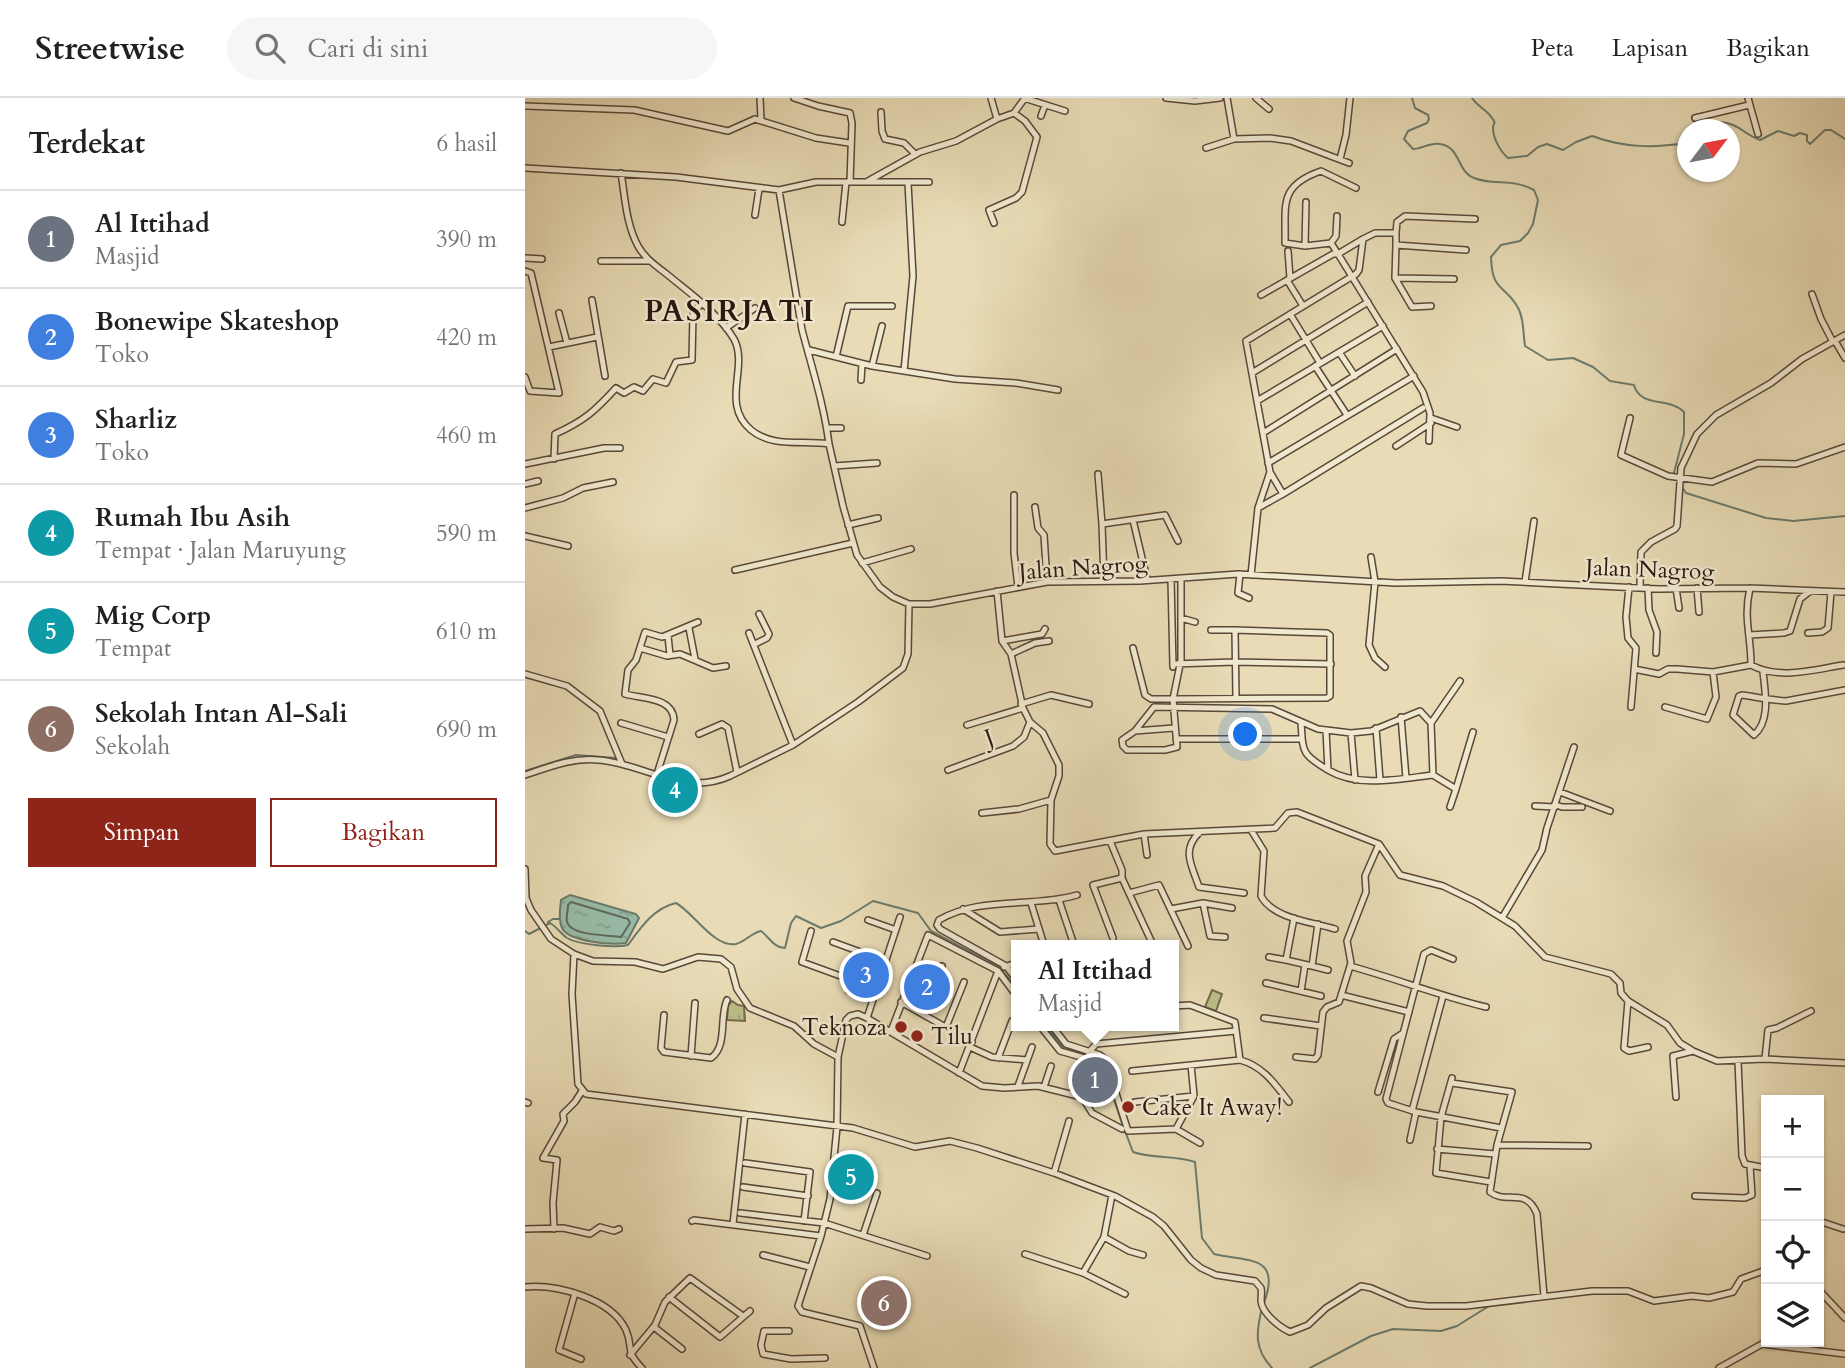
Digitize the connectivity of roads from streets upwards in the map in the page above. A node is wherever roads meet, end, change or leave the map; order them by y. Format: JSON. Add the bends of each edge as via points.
{"nodes":[{"id":1,"x":760,"y":98,"type":"edge"},
{"id":2,"x":794,"y":98,"type":"edge"},
{"id":3,"x":991,"y":98,"type":"edge"},
{"id":4,"x":1025,"y":98,"type":"edge"},
{"id":5,"x":1166,"y":98,"type":"edge"},
{"id":6,"x":1220,"y":98,"type":"edge"},
{"id":7,"x":1227,"y":98,"type":"edge"},
{"id":8,"x":1256,"y":98,"type":"edge"},
{"id":9,"x":1350,"y":98,"type":"edge"},
{"id":10,"x":1748,"y":98,"type":"edge"},
{"id":11,"x":1045,"y":105,"type":"junction"},
{"id":12,"x":1749,"y":105,"type":"junction"},
{"id":13,"x":525,"y":106,"type":"edge"},
{"id":14,"x":1269,"y":109,"type":"dead end"},
{"id":15,"x":1065,"y":111,"type":"dead end"},
{"id":16,"x":881,"y":112,"type":"dead end"},
{"id":17,"x":1014,"y":113,"type":"junction"},
{"id":18,"x":1041,"y":116,"type":"dead end"},
{"id":19,"x":1695,"y":118,"type":"dead end"},
{"id":20,"x":761,"y":119,"type":"junction"},
{"id":21,"x":997,"y":119,"type":"junction"},
{"id":22,"x":1758,"y":134,"type":"dead end"},
{"id":23,"x":1234,"y":139,"type":"junction"},
{"id":24,"x":849,"y":143,"type":"junction"},
{"id":25,"x":1206,"y":148,"type":"dead end"},
{"id":26,"x":915,"y":154,"type":"junction"},
{"id":27,"x":1340,"y":159,"type":"junction"},
{"id":28,"x":1349,"y":163,"type":"dead end"},
{"id":29,"x":525,"y":168,"type":"edge"},
{"id":30,"x":621,"y":173,"type":"junction"},
{"id":31,"x":880,"y":173,"type":"junction"},
{"id":32,"x":868,"y":181,"type":"junction"},
{"id":33,"x":848,"y":182,"type":"junction"},
{"id":34,"x":929,"y":182,"type":"dead end"},
{"id":35,"x":908,"y":183,"type":"junction"},
{"id":36,"x":883,"y":184,"type":"junction"},
{"id":37,"x":1356,"y":188,"type":"dead end"},
{"id":38,"x":759,"y":189,"type":"junction"},
{"id":39,"x":779,"y":190,"type":"junction"},
{"id":40,"x":1306,"y":202,"type":"dead end"},
{"id":41,"x":755,"y":215,"type":"dead end"},
{"id":42,"x":1337,"y":216,"type":"dead end"},
{"id":43,"x":1475,"y":219,"type":"dead end"},
{"id":44,"x":842,"y":222,"type":"dead end"},
{"id":45,"x":994,"y":223,"type":"dead end"},
{"id":46,"x":1396,"y":233,"type":"junction"},
{"id":47,"x":1363,"y":239,"type":"junction"},
{"id":48,"x":1331,"y":243,"type":"junction"},
{"id":49,"x":1396,"y":245,"type":"junction"},
{"id":50,"x":1305,"y":246,"type":"junction"},
{"id":51,"x":1466,"y":250,"type":"dead end"},
{"id":52,"x":1288,"y":251,"type":"dead end"},
{"id":53,"x":1338,"y":254,"type":"junction"},
{"id":54,"x":525,"y":258,"type":"edge"},
{"id":55,"x":542,"y":259,"type":"dead end"},
{"id":56,"x":601,"y":261,"type":"dead end"},
{"id":57,"x":650,"y":261,"type":"junction"},
{"id":58,"x":525,"y":271,"type":"edge"},
{"id":59,"x":1352,"y":277,"type":"junction"},
{"id":60,"x":1395,"y":278,"type":"junction"},
{"id":61,"x":1289,"y":279,"type":"junction"},
{"id":62,"x":1454,"y":279,"type":"dead end"},
{"id":63,"x":1812,"y":294,"type":"dead end"},
{"id":64,"x":1261,"y":295,"type":"dead end"},
{"id":65,"x":591,"y":300,"type":"dead end"},
{"id":66,"x":1368,"y":302,"type":"junction"},
{"id":67,"x":701,"y":304,"type":"junction"},
{"id":68,"x":892,"y":306,"type":"dead end"},
{"id":69,"x":1303,"y":306,"type":"junction"},
{"id":70,"x":1431,"y":306,"type":"dead end"},
{"id":71,"x":755,"y":308,"type":"dead end"},
{"id":72,"x":559,"y":313,"type":"dead end"},
{"id":73,"x":1290,"y":314,"type":"junction"},
{"id":74,"x":882,"y":326,"type":"dead end"},
{"id":75,"x":1383,"y":326,"type":"junction"},
{"id":76,"x":726,"y":328,"type":"junction"},
{"id":77,"x":1845,"y":335,"type":"edge"},
{"id":78,"x":597,"y":337,"type":"junction"},
{"id":79,"x":1306,"y":340,"type":"junction"},
{"id":80,"x":1834,"y":341,"type":"junction"},
{"id":81,"x":567,"y":343,"type":"junction"},
{"id":82,"x":549,"y":347,"type":"junction"},
{"id":83,"x":1397,"y":349,"type":"junction"},
{"id":84,"x":809,"y":350,"type":"junction"},
{"id":85,"x":1339,"y":352,"type":"junction"},
{"id":86,"x":836,"y":357,"type":"junction"},
{"id":87,"x":1845,"y":358,"type":"edge"},
{"id":88,"x":862,"y":364,"type":"junction"},
{"id":89,"x":1317,"y":365,"type":"junction"},
{"id":90,"x":872,"y":366,"type":"junction"},
{"id":91,"x":904,"y":371,"type":"junction"},
{"id":92,"x":1252,"y":373,"type":"junction"},
{"id":93,"x":605,"y":376,"type":"dead end"},
{"id":94,"x":1355,"y":376,"type":"junction"},
{"id":95,"x":1414,"y":376,"type":"junction"},
{"id":96,"x":525,"y":377,"type":"edge"},
{"id":97,"x":861,"y":380,"type":"dead end"},
{"id":98,"x":1058,"y":390,"type":"dead end"},
{"id":99,"x":1331,"y":391,"type":"junction"},
{"id":100,"x":1257,"y":401,"type":"junction"},
{"id":101,"x":1423,"y":408,"type":"dead end"},
{"id":102,"x":1347,"y":415,"type":"junction"},
{"id":103,"x":1630,"y":418,"type":"dead end"},
{"id":104,"x":1431,"y":420,"type":"junction"},
{"id":105,"x":1457,"y":427,"type":"dead end"},
{"id":106,"x":827,"y":428,"type":"junction"},
{"id":107,"x":841,"y":428,"type":"dead end"},
{"id":108,"x":1263,"y":433,"type":"junction"},
{"id":109,"x":1429,"y":441,"type":"dead end"},
{"id":110,"x":828,"y":444,"type":"junction"},
{"id":111,"x":1396,"y":446,"type":"dead end"},
{"id":112,"x":620,"y":448,"type":"dead end"},
{"id":113,"x":1844,"y":449,"type":"edge"},
{"id":114,"x":554,"y":459,"type":"junction"},
{"id":115,"x":877,"y":463,"type":"dead end"},
{"id":116,"x":1268,"y":463,"type":"junction"},
{"id":117,"x":525,"y":464,"type":"edge"},
{"id":118,"x":834,"y":466,"type":"junction"},
{"id":119,"x":1270,"y":472,"type":"junction"},
{"id":120,"x":1098,"y":474,"type":"dead end"},
{"id":121,"x":1679,"y":479,"type":"junction"},
{"id":122,"x":538,"y":481,"type":"dead end"},
{"id":123,"x":613,"y":482,"type":"dead end"},
{"id":124,"x":525,"y":484,"type":"edge"},
{"id":125,"x":1283,"y":494,"type":"junction"},
{"id":126,"x":1014,"y":495,"type":"dead end"},
{"id":127,"x":1035,"y":507,"type":"dead end"},
{"id":128,"x":525,"y":508,"type":"edge"},
{"id":129,"x":1258,"y":509,"type":"junction"},
{"id":130,"x":877,"y":518,"type":"dead end"},
{"id":131,"x":1133,"y":520,"type":"junction"},
{"id":132,"x":1534,"y":521,"type":"dead end"},
{"id":133,"x":1103,"y":524,"type":"junction"},
{"id":134,"x":848,"y":525,"type":"junction"},
{"id":135,"x":525,"y":536,"type":"edge"},
{"id":136,"x":1178,"y":541,"type":"dead end"},
{"id":137,"x":852,"y":543,"type":"junction"},
{"id":138,"x":568,"y":546,"type":"dead end"},
{"id":139,"x":911,"y":549,"type":"dead end"},
{"id":140,"x":1371,"y":556,"type":"dead end"},
{"id":141,"x":862,"y":563,"type":"junction"},
{"id":142,"x":735,"y":570,"type":"dead end"},
{"id":143,"x":1240,"y":575,"type":"junction"},
{"id":144,"x":1251,"y":575,"type":"junction"},
{"id":145,"x":1181,"y":578,"type":"junction"},
{"id":146,"x":1147,"y":579,"type":"junction"},
{"id":147,"x":1171,"y":579,"type":"junction"},
{"id":148,"x":1104,"y":581,"type":"junction"},
{"id":149,"x":1047,"y":582,"type":"junction"},
{"id":150,"x":1375,"y":582,"type":"junction"},
{"id":151,"x":1525,"y":582,"type":"junction"},
{"id":152,"x":1018,"y":587,"type":"junction"},
{"id":153,"x":1629,"y":587,"type":"junction"},
{"id":154,"x":1640,"y":587,"type":"junction"},
{"id":155,"x":1697,"y":587,"type":"junction"},
{"id":156,"x":1750,"y":587,"type":"junction"},
{"id":157,"x":1648,"y":588,"type":"junction"},
{"id":158,"x":1676,"y":588,"type":"junction"},
{"id":159,"x":997,"y":591,"type":"junction"},
{"id":160,"x":1809,"y":592,"type":"junction"},
{"id":161,"x":1831,"y":592,"type":"junction"},
{"id":162,"x":1845,"y":592,"type":"edge"},
{"id":163,"x":1249,"y":598,"type":"dead end"},
{"id":164,"x":909,"y":604,"type":"junction"},
{"id":165,"x":1679,"y":608,"type":"dead end"},
{"id":166,"x":1699,"y":612,"type":"dead end"},
{"id":167,"x":759,"y":614,"type":"dead end"},
{"id":168,"x":1181,"y":618,"type":"junction"},
{"id":169,"x":698,"y":622,"type":"dead end"},
{"id":170,"x":1195,"y":622,"type":"dead end"},
{"id":171,"x":689,"y":628,"type":"junction"},
{"id":172,"x":1045,"y":629,"type":"dead end"},
{"id":173,"x":1211,"y":630,"type":"dead end"},
{"id":174,"x":1235,"y":630,"type":"junction"},
{"id":175,"x":749,"y":633,"type":"dead end"},
{"id":176,"x":1808,"y":633,"type":"dead end"},
{"id":177,"x":1749,"y":635,"type":"junction"},
{"id":178,"x":668,"y":636,"type":"junction"},
{"id":179,"x":1002,"y":641,"type":"junction"},
{"id":180,"x":1049,"y":641,"type":"dead end"},
{"id":181,"x":755,"y":644,"type":"junction"},
{"id":182,"x":640,"y":648,"type":"junction"},
{"id":183,"x":1133,"y":649,"type":"dead end"},
{"id":184,"x":1655,"y":653,"type":"dead end"},
{"id":185,"x":1011,"y":654,"type":"junction"},
{"id":186,"x":670,"y":655,"type":"junction"},
{"id":187,"x":695,"y":660,"type":"junction"},
{"id":188,"x":1235,"y":662,"type":"junction"},
{"id":189,"x":1176,"y":664,"type":"junction"},
{"id":190,"x":1331,"y":664,"type":"junction"},
{"id":191,"x":1751,"y":665,"type":"junction"},
{"id":192,"x":1843,"y":665,"type":"dead end"},
{"id":193,"x":726,"y":666,"type":"dead end"},
{"id":194,"x":1385,"y":667,"type":"dead end"},
{"id":195,"x":1634,"y":669,"type":"junction"},
{"id":196,"x":1713,"y":672,"type":"junction"},
{"id":197,"x":1762,"y":672,"type":"junction"},
{"id":198,"x":525,"y":674,"type":"edge"},
{"id":199,"x":1461,"y":681,"type":"dead end"},
{"id":200,"x":1845,"y":690,"type":"edge"},
{"id":201,"x":1236,"y":698,"type":"junction"},
{"id":202,"x":1766,"y":698,"type":"junction"},
{"id":203,"x":1173,"y":699,"type":"junction"},
{"id":204,"x":1089,"y":704,"type":"dead end"},
{"id":205,"x":1022,"y":706,"type":"junction"},
{"id":206,"x":1631,"y":706,"type":"dead end"},
{"id":207,"x":1665,"y":707,"type":"dead end"},
{"id":208,"x":1174,"y":708,"type":"junction"},
{"id":209,"x":1401,"y":718,"type":"junction"},
{"id":210,"x":1030,"y":722,"type":"junction"},
{"id":211,"x":1301,"y":722,"type":"junction"},
{"id":212,"x":621,"y":723,"type":"dead end"},
{"id":213,"x":1431,"y":723,"type":"junction"},
{"id":214,"x":967,"y":725,"type":"dead end"},
{"id":215,"x":1174,"y":728,"type":"junction"},
{"id":216,"x":1376,"y":729,"type":"junction"},
{"id":217,"x":1326,"y":730,"type":"junction"},
{"id":218,"x":1135,"y":731,"type":"junction"},
{"id":219,"x":1473,"y":732,"type":"dead end"},
{"id":220,"x":1351,"y":733,"type":"junction"},
{"id":221,"x":699,"y":734,"type":"dead end"},
{"id":222,"x":668,"y":737,"type":"junction"},
{"id":223,"x":1176,"y":739,"type":"junction"},
{"id":224,"x":1302,"y":739,"type":"junction"},
{"id":225,"x":793,"y":745,"type":"junction"},
{"id":226,"x":1574,"y":747,"type":"dead end"},
{"id":227,"x":622,"y":764,"type":"junction"},
{"id":228,"x":947,"y":770,"type":"dead end"},
{"id":229,"x":1328,"y":770,"type":"junction"},
{"id":230,"x":737,"y":772,"type":"junction"},
{"id":231,"x":656,"y":774,"type":"junction"},
{"id":232,"x":525,"y":775,"type":"edge"},
{"id":233,"x":1433,"y":775,"type":"junction"},
{"id":234,"x":1406,"y":778,"type":"junction"},
{"id":235,"x":1355,"y":780,"type":"junction"},
{"id":236,"x":1380,"y":780,"type":"junction"},
{"id":237,"x":1456,"y":789,"type":"junction"},
{"id":238,"x":1560,"y":792,"type":"junction"},
{"id":239,"x":1051,"y":800,"type":"junction"},
{"id":240,"x":1535,"y":806,"type":"dead end"},
{"id":241,"x":1555,"y":806,"type":"junction"},
{"id":242,"x":1450,"y":807,"type":"dead end"},
{"id":243,"x":1582,"y":807,"type":"dead end"},
{"id":244,"x":1610,"y":810,"type":"dead end"},
{"id":245,"x":982,"y":813,"type":"dead end"},
{"id":246,"x":1251,"y":830,"type":"junction"},
{"id":247,"x":1199,"y":833,"type":"junction"},
{"id":248,"x":1144,"y":834,"type":"junction"},
{"id":249,"x":1109,"y":841,"type":"junction"},
{"id":250,"x":1379,"y":844,"type":"junction"},
{"id":251,"x":1147,"y":855,"type":"dead end"},
{"id":252,"x":525,"y":869,"type":"edge"},
{"id":253,"x":1122,"y":878,"type":"junction"},
{"id":254,"x":1129,"y":893,"type":"junction"},
{"id":255,"x":1244,"y":893,"type":"dead end"},
{"id":256,"x":1077,"y":895,"type":"dead end"},
{"id":257,"x":1059,"y":900,"type":"junction"},
{"id":258,"x":1203,"y":902,"type":"junction"},
{"id":259,"x":1031,"y":903,"type":"junction"},
{"id":260,"x":1232,"y":908,"type":"dead end"},
{"id":261,"x":963,"y":909,"type":"junction"},
{"id":262,"x":1171,"y":909,"type":"junction"},
{"id":263,"x":899,"y":917,"type":"dead end"},
{"id":264,"x":1294,"y":918,"type":"junction"},
{"id":265,"x":1502,"y":918,"type":"junction"},
{"id":266,"x":868,"y":920,"type":"dead end"},
{"id":267,"x":1318,"y":923,"type":"junction"},
{"id":268,"x":1039,"y":929,"type":"junction"},
{"id":269,"x":1335,"y":929,"type":"dead end"},
{"id":270,"x":896,"y":930,"type":"junction"},
{"id":271,"x":811,"y":931,"type":"dead end"},
{"id":272,"x":1225,"y":937,"type":"dead end"},
{"id":273,"x":1113,"y":938,"type":"dead end"},
{"id":274,"x":1042,"y":940,"type":"edge"},
{"id":275,"x":1073,"y":940,"type":"edge"},
{"id":276,"x":1151,"y":940,"type":"edge"},
{"id":277,"x":833,"y":942,"type":"dead end"},
{"id":278,"x":1188,"y":946,"type":"dead end"},
{"id":279,"x":574,"y":954,"type":"junction"},
{"id":280,"x":1269,"y":957,"type":"dead end"},
{"id":281,"x":1453,"y":959,"type":"dead end"},
{"id":282,"x":1286,"y":960,"type":"junction"},
{"id":283,"x":885,"y":961,"type":"junction"},
{"id":284,"x":1011,"y":964,"type":"edge"},
{"id":285,"x":1006,"y":965,"type":"junction"},
{"id":286,"x":942,"y":966,"type":"dead end"},
{"id":287,"x":1309,"y":966,"type":"junction"},
{"id":288,"x":1350,"y":966,"type":"junction"},
{"id":289,"x":1328,"y":970,"type":"dead end"},
{"id":290,"x":999,"y":971,"type":"junction"},
{"id":291,"x":1011,"y":972,"type":"edge"},
{"id":292,"x":964,"y":982,"type":"dead end"},
{"id":293,"x":1266,"y":983,"type":"dead end"},
{"id":294,"x":1415,"y":987,"type":"junction"},
{"id":295,"x":1011,"y":988,"type":"edge"},
{"id":296,"x":876,"y":989,"type":"junction"},
{"id":297,"x":1301,"y":991,"type":"junction"},
{"id":298,"x":739,"y":993,"type":"junction"},
{"id":299,"x":1341,"y":995,"type":"junction"},
{"id":300,"x":1321,"y":996,"type":"dead end"},
{"id":301,"x":1443,"y":996,"type":"junction"},
{"id":302,"x":1628,"y":1001,"type":"junction"},
{"id":303,"x":901,"y":1002,"type":"junction"},
{"id":304,"x":695,"y":1003,"type":"dead end"},
{"id":305,"x":1179,"y":1006,"type":"edge"},
{"id":306,"x":1486,"y":1007,"type":"dead end"},
{"id":307,"x":1811,"y":1011,"type":"dead end"},
{"id":308,"x":1409,"y":1012,"type":"junction"},
{"id":309,"x":924,"y":1013,"type":"junction"},
{"id":310,"x":664,"y":1015,"type":"dead end"},
{"id":311,"x":867,"y":1018,"type":"junction"},
{"id":312,"x":1264,"y":1018,"type":"dead end"},
{"id":313,"x":1011,"y":1024,"type":"edge"},
{"id":314,"x":1321,"y":1026,"type":"junction"},
{"id":315,"x":946,"y":1027,"type":"junction"},
{"id":316,"x":891,"y":1031,"type":"junction"},
{"id":317,"x":1044,"y":1031,"type":"edge"},
{"id":318,"x":1056,"y":1031,"type":"edge"},
{"id":319,"x":1236,"y":1031,"type":"junction"},
{"id":320,"x":1403,"y":1033,"type":"junction"},
{"id":321,"x":971,"y":1044,"type":"junction"},
{"id":322,"x":1032,"y":1047,"type":"dead end"},
{"id":323,"x":1648,"y":1047,"type":"dead end"},
{"id":324,"x":1090,"y":1051,"type":"junction"},
{"id":325,"x":1692,"y":1051,"type":"junction"},
{"id":326,"x":691,"y":1056,"type":"junction"},
{"id":327,"x":838,"y":1057,"type":"junction"},
{"id":328,"x":1296,"y":1057,"type":"dead end"},
{"id":329,"x":998,"y":1058,"type":"junction"},
{"id":330,"x":1088,"y":1059,"type":"junction"},
{"id":331,"x":1765,"y":1059,"type":"junction"},
{"id":332,"x":1027,"y":1060,"type":"junction"},
{"id":333,"x":1240,"y":1060,"type":"junction"},
{"id":334,"x":1738,"y":1061,"type":"junction"},
{"id":335,"x":1845,"y":1063,"type":"edge"},
{"id":336,"x":1191,"y":1065,"type":"junction"},
{"id":337,"x":1051,"y":1066,"type":"dead end"},
{"id":338,"x":1132,"y":1071,"type":"dead end"},
{"id":339,"x":959,"y":1073,"type":"junction"},
{"id":340,"x":1019,"y":1086,"type":"junction"},
{"id":341,"x":1044,"y":1087,"type":"junction"},
{"id":342,"x":582,"y":1091,"type":"junction"},
{"id":343,"x":1378,"y":1092,"type":"dead end"},
{"id":344,"x":1075,"y":1094,"type":"junction"},
{"id":345,"x":1194,"y":1096,"type":"junction"},
{"id":346,"x":1676,"y":1097,"type":"dead end"},
{"id":347,"x":1135,"y":1102,"type":"dead end"},
{"id":348,"x":1289,"y":1102,"type":"dead end"},
{"id":349,"x":1414,"y":1111,"type":"junction"},
{"id":350,"x":745,"y":1114,"type":"junction"},
{"id":351,"x":1441,"y":1117,"type":"junction"},
{"id":352,"x":1069,"y":1121,"type":"dead end"},
{"id":353,"x":837,"y":1127,"type":"junction"},
{"id":354,"x":1501,"y":1128,"type":"junction"},
{"id":355,"x":1176,"y":1129,"type":"junction"},
{"id":356,"x":1125,"y":1130,"type":"junction"},
{"id":357,"x":1410,"y":1140,"type":"dead end"},
{"id":358,"x":1201,"y":1143,"type":"dead end"},
{"id":359,"x":1497,"y":1145,"type":"junction"},
{"id":360,"x":1588,"y":1146,"type":"dead end"},
{"id":361,"x":1437,"y":1149,"type":"junction"},
{"id":362,"x":1495,"y":1154,"type":"junction"},
{"id":363,"x":745,"y":1163,"type":"dead end"},
{"id":364,"x":1750,"y":1166,"type":"junction"},
{"id":365,"x":1761,"y":1167,"type":"edge"},
{"id":366,"x":1054,"y":1172,"type":"junction"},
{"id":367,"x":1491,"y":1182,"type":"junction"},
{"id":368,"x":743,"y":1187,"type":"dead end"},
{"id":369,"x":877,"y":1193,"type":"dead end"},
{"id":370,"x":1112,"y":1195,"type":"junction"},
{"id":371,"x":808,"y":1196,"type":"junction"},
{"id":372,"x":1695,"y":1196,"type":"dead end"},
{"id":373,"x":740,"y":1213,"type":"dead end"},
{"id":374,"x":692,"y":1221,"type":"dead end"},
{"id":375,"x":804,"y":1221,"type":"junction"},
{"id":376,"x":824,"y":1223,"type":"junction"},
{"id":377,"x":1824,"y":1223,"type":"edge"},
{"id":378,"x":733,"y":1224,"type":"junction"},
{"id":379,"x":554,"y":1228,"type":"junction"},
{"id":380,"x":525,"y":1229,"type":"edge"},
{"id":381,"x":619,"y":1229,"type":"dead end"},
{"id":382,"x":1843,"y":1229,"type":"dead end"},
{"id":383,"x":821,"y":1236,"type":"junction"},
{"id":384,"x":863,"y":1236,"type":"junction"},
{"id":385,"x":1104,"y":1237,"type":"junction"},
{"id":386,"x":1025,"y":1254,"type":"dead end"},
{"id":387,"x":763,"y":1255,"type":"dead end"},
{"id":388,"x":1143,"y":1255,"type":"dead end"},
{"id":389,"x":927,"y":1256,"type":"dead end"},
{"id":390,"x":810,"y":1267,"type":"junction"},
{"id":391,"x":1761,"y":1272,"type":"edge"},
{"id":392,"x":1083,"y":1273,"type":"junction"},
{"id":393,"x":525,"y":1287,"type":"edge"},
{"id":394,"x":575,"y":1293,"type":"junction"},
{"id":395,"x":1125,"y":1294,"type":"dead end"},
{"id":396,"x":1824,"y":1295,"type":"edge"},
{"id":397,"x":1544,"y":1296,"type":"junction"},
{"id":398,"x":669,"y":1297,"type":"junction"},
{"id":399,"x":750,"y":1311,"type":"dead end"},
{"id":400,"x":743,"y":1316,"type":"junction"},
{"id":401,"x":1845,"y":1318,"type":"edge"},
{"id":402,"x":654,"y":1327,"type":"junction"},
{"id":403,"x":789,"y":1331,"type":"dead end"},
{"id":404,"x":682,"y":1349,"type":"dead end"},
{"id":405,"x":1845,"y":1354,"type":"edge"},
{"id":406,"x":630,"y":1355,"type":"junction"},
{"id":407,"x":825,"y":1357,"type":"dead end"},
{"id":408,"x":581,"y":1359,"type":"dead end"},
{"id":409,"x":791,"y":1359,"type":"junction"},
{"id":410,"x":642,"y":1368,"type":"edge"},
{"id":411,"x":791,"y":1368,"type":"edge"},
{"id":412,"x":874,"y":1368,"type":"edge"},
{"id":413,"x":1719,"y":1368,"type":"edge"}],
"edges":[{"from":1,"to":20,"type":"street"},
{"from":2,"to":24,"type":"street","via":[[850,113]]},
{"from":3,"to":21,"type":"street"},
{"from":4,"to":11,"type":"street"},
{"from":4,"to":17,"type":"street"},
{"from":5,"to":6,"type":"street"},
{"from":7,"to":23,"type":"street"},
{"from":8,"to":14,"type":"street"},
{"from":9,"to":27,"type":"street"},
{"from":10,"to":12,"type":"street"},
{"from":11,"to":15,"type":"street"},
{"from":11,"to":18,"type":"street"},
{"from":12,"to":19,"type":"street"},
{"from":12,"to":22,"type":"street"},
{"from":13,"to":20,"type":"street","via":[[634,110],[728,131]]},
{"from":16,"to":26,"type":"street","via":[[885,139],[904,143]]},
{"from":17,"to":21,"type":"street"},
{"from":17,"to":45,"type":"street","via":[[1037,137],[1024,190],[989,210]]},
{"from":20,"to":24,"type":"street","via":[[793,132]]},
{"from":21,"to":26,"type":"street","via":[[963,138]]},
{"from":23,"to":25,"type":"street"},
{"from":23,"to":27,"type":"street","via":[[1291,141]]},
{"from":24,"to":33,"type":"street"},
{"from":26,"to":31,"type":"street"},
{"from":27,"to":28,"type":"street"},
{"from":29,"to":30,"type":"street"},
{"from":30,"to":38,"type":"street"},
{"from":30,"to":57,"type":"street","via":[[632,232]]},
{"from":31,"to":32,"type":"street"},
{"from":31,"to":36,"type":"street"},
{"from":32,"to":33,"type":"street"},
{"from":32,"to":36,"type":"street"},
{"from":33,"to":39,"type":"street","via":[[815,182]]},
{"from":33,"to":44,"type":"street"},
{"from":34,"to":35,"type":"street"},
{"from":35,"to":36,"type":"street"},
{"from":35,"to":91,"type":"street","via":[[913,276]]},
{"from":37,"to":50,"type":"street","via":[[1321,171],[1289,191],[1285,243]]},
{"from":38,"to":39,"type":"street"},
{"from":38,"to":41,"type":"street"},
{"from":39,"to":84,"type":"street"},
{"from":40,"to":50,"type":"street"},
{"from":42,"to":48,"type":"street"},
{"from":43,"to":46,"type":"street","via":[[1405,216],[1397,222]]},
{"from":46,"to":47,"type":"street","via":[[1375,233]]},
{"from":46,"to":49,"type":"street"},
{"from":47,"to":53,"type":"street"},
{"from":47,"to":59,"type":"street","via":[[1359,270]]},
{"from":48,"to":50,"type":"street"},
{"from":48,"to":53,"type":"street"},
{"from":49,"to":51,"type":"street"},
{"from":49,"to":60,"type":"street"},
{"from":52,"to":61,"type":"street"},
{"from":53,"to":59,"type":"street"},
{"from":53,"to":61,"type":"street"},
{"from":54,"to":55,"type":"street"},
{"from":56,"to":57,"type":"street"},
{"from":57,"to":67,"type":"street"},
{"from":58,"to":82,"type":"street","via":[[531,273]]},
{"from":59,"to":66,"type":"street"},
{"from":59,"to":69,"type":"street"},
{"from":60,"to":62,"type":"street"},
{"from":60,"to":70,"type":"street","via":[[1412,307]]},
{"from":61,"to":64,"type":"street"},
{"from":61,"to":69,"type":"street"},
{"from":63,"to":80,"type":"street"},
{"from":65,"to":78,"type":"street"},
{"from":66,"to":75,"type":"street"},
{"from":66,"to":79,"type":"street"},
{"from":67,"to":76,"type":"street"},
{"from":67,"to":114,"type":"street","via":[[693,314],[692,360],[676,362],[666,383],[653,379],[643,391],[634,387],[624,393],[616,388],[575,426],[555,434]]},
{"from":68,"to":86,"type":"street","via":[[848,306]]},
{"from":69,"to":73,"type":"street"},
{"from":71,"to":76,"type":"street"},
{"from":72,"to":81,"type":"street"},
{"from":73,"to":79,"type":"street"},
{"from":73,"to":92,"type":"street","via":[[1246,341]]},
{"from":74,"to":90,"type":"street"},
{"from":75,"to":83,"type":"street"},
{"from":75,"to":85,"type":"street"},
{"from":76,"to":110,"type":"street","via":[[738,348],[737,405],[746,426],[774,442]]},
{"from":77,"to":80,"type":"street"},
{"from":78,"to":81,"type":"street"},
{"from":78,"to":93,"type":"street"},
{"from":79,"to":89,"type":"street"},
{"from":79,"to":92,"type":"street"},
{"from":80,"to":87,"type":"street"},
{"from":80,"to":121,"type":"street","via":[[1716,415],[1697,434]]},
{"from":81,"to":82,"type":"street"},
{"from":82,"to":96,"type":"street","via":[[559,393],[531,391]]},
{"from":83,"to":94,"type":"street"},
{"from":83,"to":95,"type":"street"},
{"from":84,"to":86,"type":"street"},
{"from":84,"to":106,"type":"street"},
{"from":85,"to":89,"type":"street"},
{"from":85,"to":94,"type":"street"},
{"from":86,"to":88,"type":"street"},
{"from":88,"to":90,"type":"street"},
{"from":88,"to":97,"type":"street"},
{"from":89,"to":99,"type":"street"},
{"from":89,"to":100,"type":"street"},
{"from":90,"to":91,"type":"street"},
{"from":91,"to":98,"type":"street"},
{"from":92,"to":100,"type":"street"},
{"from":94,"to":99,"type":"street"},
{"from":95,"to":102,"type":"street"},
{"from":95,"to":104,"type":"street"},
{"from":99,"to":102,"type":"street"},
{"from":99,"to":108,"type":"street"},
{"from":100,"to":108,"type":"street"},
{"from":101,"to":125,"type":"street"},
{"from":102,"to":116,"type":"street"},
{"from":103,"to":121,"type":"street","via":[[1621,456]]},
{"from":104,"to":105,"type":"street"},
{"from":104,"to":109,"type":"street"},
{"from":104,"to":111,"type":"street"},
{"from":106,"to":107,"type":"street"},
{"from":106,"to":110,"type":"street"},
{"from":108,"to":116,"type":"street"},
{"from":110,"to":118,"type":"street"},
{"from":112,"to":114,"type":"street"},
{"from":113,"to":121,"type":"street","via":[[1796,464],[1758,463],[1716,482]]},
{"from":114,"to":117,"type":"street"},
{"from":115,"to":118,"type":"street"},
{"from":116,"to":119,"type":"street"},
{"from":118,"to":134,"type":"street"},
{"from":119,"to":125,"type":"street"},
{"from":119,"to":129,"type":"street"},
{"from":120,"to":133,"type":"street"},
{"from":121,"to":154,"type":"street","via":[[1678,522],[1675,529],[1641,552]]},
{"from":122,"to":124,"type":"street"},
{"from":123,"to":128,"type":"street"},
{"from":125,"to":129,"type":"street"},
{"from":126,"to":152,"type":"street"},
{"from":127,"to":149,"type":"street","via":[[1038,528],[1044,535]]},
{"from":129,"to":144,"type":"street"},
{"from":130,"to":134,"type":"street"},
{"from":131,"to":133,"type":"street"},
{"from":131,"to":136,"type":"street","via":[[1165,515]]},
{"from":131,"to":146,"type":"street"},
{"from":132,"to":151,"type":"street"},
{"from":133,"to":148,"type":"street"},
{"from":134,"to":137,"type":"street"},
{"from":135,"to":138,"type":"street"},
{"from":137,"to":141,"type":"street"},
{"from":137,"to":142,"type":"street"},
{"from":139,"to":141,"type":"street"},
{"from":140,"to":150,"type":"street"},
{"from":141,"to":164,"type":"street","via":[[880,587]]},
{"from":143,"to":144,"type":"street","name":"Jalan Nagrog"},
{"from":143,"to":145,"type":"street","name":"Jalan Nagrog"},
{"from":143,"to":163,"type":"street","via":[[1238,593]]},
{"from":144,"to":150,"type":"street","name":"Jalan Nagrog"},
{"from":145,"to":147,"type":"street","name":"Jalan Nagrog"},
{"from":145,"to":168,"type":"street"},
{"from":146,"to":147,"type":"street","name":"Jalan Nagrog"},
{"from":146,"to":148,"type":"street","name":"Jalan Nagrog"},
{"from":147,"to":189,"type":"street"},
{"from":148,"to":149,"type":"street","name":"Jalan Nagrog"},
{"from":149,"to":152,"type":"street","name":"Jalan Nagrog"},
{"from":150,"to":151,"type":"street","name":"Jalan Nagrog"},
{"from":150,"to":194,"type":"street","via":[[1370,645]]},
{"from":151,"to":153,"type":"street","name":"Jalan Nagrog"},
{"from":152,"to":159,"type":"street","name":"Jalan Nagrog"},
{"from":153,"to":154,"type":"street","name":"Jalan Nagrog"},
{"from":153,"to":195,"type":"street","via":[[1626,617],[1628,638],[1636,647]]},
{"from":154,"to":157,"type":"street","name":"Jalan Nagrog"},
{"from":155,"to":156,"type":"street","name":"Jalan Nagrog"},
{"from":155,"to":158,"type":"street","name":"Jalan Nagrog"},
{"from":155,"to":166,"type":"street"},
{"from":156,"to":160,"type":"street","name":"Jalan Nagrog"},
{"from":156,"to":177,"type":"street","via":[[1746,608]]},
{"from":157,"to":158,"type":"street","name":"Jalan Nagrog"},
{"from":157,"to":184,"type":"street","via":[[1657,632]]},
{"from":158,"to":165,"type":"street"},
{"from":159,"to":164,"type":"street","name":"Jalan Nagrog"},
{"from":159,"to":179,"type":"street"},
{"from":160,"to":161,"type":"street","name":"Jalan Nagrog"},
{"from":160,"to":177,"type":"street","via":[[1800,599],[1790,631]]},
{"from":161,"to":162,"type":"street","name":"Jalan Nagrog"},
{"from":161,"to":176,"type":"street","via":[[1829,625],[1822,632]]},
{"from":164,"to":225,"type":"street","via":[[906,664]]},
{"from":167,"to":181,"type":"street","via":[[769,634]]},
{"from":168,"to":170,"type":"street"},
{"from":168,"to":189,"type":"street"},
{"from":169,"to":171,"type":"street"},
{"from":171,"to":178,"type":"street"},
{"from":171,"to":187,"type":"street"},
{"from":172,"to":179,"type":"street","via":[[1042,634]]},
{"from":173,"to":174,"type":"street"},
{"from":174,"to":188,"type":"street"},
{"from":174,"to":190,"type":"street","via":[[1327,633]]},
{"from":175,"to":181,"type":"street"},
{"from":177,"to":191,"type":"street"},
{"from":178,"to":182,"type":"street","via":[[645,632]]},
{"from":178,"to":186,"type":"street"},
{"from":179,"to":185,"type":"street"},
{"from":180,"to":185,"type":"street"},
{"from":181,"to":225,"type":"street"},
{"from":182,"to":186,"type":"street"},
{"from":182,"to":222,"type":"street","via":[[629,666],[624,692],[670,706],[674,720]]},
{"from":183,"to":203,"type":"street","via":[[1147,697]]},
{"from":185,"to":205,"type":"street"},
{"from":186,"to":187,"type":"street"},
{"from":187,"to":193,"type":"street","via":[[713,668]]},
{"from":188,"to":189,"type":"street"},
{"from":188,"to":190,"type":"street"},
{"from":188,"to":201,"type":"street"},
{"from":189,"to":203,"type":"street"},
{"from":190,"to":201,"type":"street","via":[[1327,698]]},
{"from":191,"to":196,"type":"street"},
{"from":191,"to":197,"type":"street"},
{"from":192,"to":197,"type":"street","via":[[1789,674]]},
{"from":195,"to":196,"type":"street","via":[[1659,674],[1668,669]]},
{"from":195,"to":206,"type":"street"},
{"from":196,"to":207,"type":"street","via":[[1716,697],[1707,719]]},
{"from":197,"to":202,"type":"street"},
{"from":198,"to":227,"type":"street","via":[[568,686],[600,711]]},
{"from":199,"to":213,"type":"street"},
{"from":200,"to":202,"type":"street","via":[[1786,701]]},
{"from":201,"to":203,"type":"street"},
{"from":202,"to":202,"type":"street","via":[[1738,698],[1733,715],[1754,735],[1764,716]]},
{"from":203,"to":208,"type":"street"},
{"from":204,"to":205,"type":"street","via":[[1051,695]]},
{"from":205,"to":210,"type":"street"},
{"from":205,"to":214,"type":"street"},
{"from":208,"to":211,"type":"street","via":[[1272,709]]},
{"from":208,"to":215,"type":"street"},
{"from":208,"to":218,"type":"street","via":[[1154,707]]},
{"from":209,"to":213,"type":"street","via":[[1420,711]]},
{"from":209,"to":216,"type":"street"},
{"from":209,"to":234,"type":"street"},
{"from":210,"to":228,"type":"street","name":"J","via":[[1024,737],[1013,746]]},
{"from":210,"to":239,"type":"street","via":[[1041,729],[1056,757],[1059,776]]},
{"from":211,"to":217,"type":"street"},
{"from":211,"to":224,"type":"street"},
{"from":212,"to":222,"type":"street"},
{"from":213,"to":233,"type":"street"},
{"from":215,"to":218,"type":"street"},
{"from":215,"to":223,"type":"street"},
{"from":216,"to":220,"type":"street"},
{"from":216,"to":236,"type":"street"},
{"from":217,"to":220,"type":"street"},
{"from":217,"to":229,"type":"street"},
{"from":218,"to":223,"type":"street","via":[[1122,740],[1127,750],[1176,748]]},
{"from":219,"to":237,"type":"street"},
{"from":220,"to":235,"type":"street"},
{"from":221,"to":230,"type":"street","via":[[714,725],[727,728]]},
{"from":222,"to":231,"type":"street"},
{"from":223,"to":224,"type":"street"},
{"from":224,"to":229,"type":"street","via":[[1307,757]]},
{"from":225,"to":230,"type":"street"},
{"from":226,"to":238,"type":"street"},
{"from":227,"to":231,"type":"street"},
{"from":227,"to":232,"type":"street","via":[[576,760]]},
{"from":229,"to":235,"type":"street"},
{"from":230,"to":231,"type":"street","via":[[720,780],[691,783]]},
{"from":233,"to":234,"type":"street"},
{"from":233,"to":237,"type":"street"},
{"from":234,"to":236,"type":"street"},
{"from":235,"to":236,"type":"street"},
{"from":237,"to":242,"type":"street"},
{"from":238,"to":241,"type":"street"},
{"from":238,"to":244,"type":"street"},
{"from":239,"to":245,"type":"street"},
{"from":239,"to":249,"type":"street","via":[[1049,844],[1053,850]]},
{"from":240,"to":241,"type":"street"},
{"from":241,"to":243,"type":"street"},
{"from":241,"to":265,"type":"street","via":[[1542,850]]},
{"from":246,"to":247,"type":"street"},
{"from":246,"to":250,"type":"street","via":[[1277,827],[1294,811]]},
{"from":246,"to":264,"type":"street","via":[[1264,851],[1262,899]]},
{"from":247,"to":248,"type":"street"},
{"from":247,"to":255,"type":"street","via":[[1188,848],[1199,887]]},
{"from":248,"to":249,"type":"street"},
{"from":248,"to":251,"type":"street"},
{"from":249,"to":253,"type":"street"},
{"from":250,"to":265,"type":"street","via":[[1400,875],[1443,886]]},
{"from":250,"to":288,"type":"street","via":[[1347,939]]},
{"from":252,"to":279,"type":"street","via":[[526,898],[540,923],[551,939]]},
{"from":253,"to":254,"type":"street"},
{"from":253,"to":273,"type":"street","via":[[1094,885]]},
{"from":254,"to":262,"type":"street","via":[[1159,885]]},
{"from":254,"to":276,"type":"street"},
{"from":256,"to":257,"type":"street"},
{"from":257,"to":259,"type":"street"},
{"from":257,"to":275,"type":"street"},
{"from":258,"to":260,"type":"street"},
{"from":258,"to":262,"type":"street"},
{"from":258,"to":272,"type":"street","via":[[1210,936]]},
{"from":259,"to":261,"type":"street"},
{"from":259,"to":268,"type":"street"},
{"from":261,"to":268,"type":"street","via":[[1000,932]]},
{"from":261,"to":285,"type":"street","via":[[940,918],[940,929]]},
{"from":262,"to":278,"type":"street"},
{"from":263,"to":270,"type":"street"},
{"from":264,"to":267,"type":"street"},
{"from":264,"to":282,"type":"street"},
{"from":265,"to":302,"type":"street","via":[[1545,957],[1611,974]]},
{"from":266,"to":270,"type":"street"},
{"from":267,"to":269,"type":"street"},
{"from":267,"to":287,"type":"street"},
{"from":268,"to":274,"type":"street"},
{"from":270,"to":283,"type":"street"},
{"from":271,"to":296,"type":"street","via":[[802,961]]},
{"from":277,"to":283,"type":"street"},
{"from":279,"to":298,"type":"street","via":[[593,961],[635,962],[663,969],[698,957],[721,958],[731,967]]},
{"from":279,"to":342,"type":"street","via":[[572,1014]]},
{"from":280,"to":282,"type":"street"},
{"from":281,"to":294,"type":"street","via":[[1426,952]]},
{"from":282,"to":287,"type":"street"},
{"from":283,"to":296,"type":"street"},
{"from":284,"to":285,"type":"street"},
{"from":285,"to":290,"type":"street"},
{"from":285,"to":291,"type":"street"},
{"from":286,"to":309,"type":"street"},
{"from":287,"to":289,"type":"street"},
{"from":287,"to":297,"type":"street"},
{"from":288,"to":294,"type":"street"},
{"from":288,"to":299,"type":"street"},
{"from":290,"to":295,"type":"street"},
{"from":290,"to":303,"type":"street","via":[[927,936]]},
{"from":290,"to":321,"type":"street"},
{"from":292,"to":315,"type":"street"},
{"from":293,"to":297,"type":"street"},
{"from":294,"to":301,"type":"street"},
{"from":294,"to":308,"type":"street"},
{"from":296,"to":311,"type":"street"},
{"from":297,"to":300,"type":"street"},
{"from":298,"to":326,"type":"street","via":[[727,1001],[717,1054],[711,1058]]},
{"from":298,"to":327,"type":"street","via":[[753,1010],[794,1026]]},
{"from":299,"to":308,"type":"street"},
{"from":299,"to":314,"type":"street","via":[[1338,1003],[1325,1009]]},
{"from":301,"to":306,"type":"street"},
{"from":301,"to":349,"type":"street"},
{"from":302,"to":323,"type":"street","via":[[1623,1048]]},
{"from":302,"to":325,"type":"street","via":[[1667,1025]]},
{"from":303,"to":309,"type":"street"},
{"from":303,"to":316,"type":"street"},
{"from":304,"to":326,"type":"street"},
{"from":305,"to":319,"type":"street","via":[[1191,1005],[1234,1022]]},
{"from":307,"to":331,"type":"street","via":[[1768,1030]]},
{"from":308,"to":320,"type":"street"},
{"from":309,"to":315,"type":"street"},
{"from":310,"to":326,"type":"street","via":[[661,1048]]},
{"from":311,"to":316,"type":"street"},
{"from":311,"to":327,"type":"street","via":[[855,1014],[848,1018]]},
{"from":312,"to":314,"type":"street"},
{"from":313,"to":329,"type":"street"},
{"from":314,"to":328,"type":"street","via":[[1315,1059]]},
{"from":315,"to":321,"type":"street"},
{"from":316,"to":339,"type":"street"},
{"from":317,"to":330,"type":"street","via":[[1060,1051]]},
{"from":318,"to":324,"type":"street","via":[[1066,1044]]},
{"from":319,"to":324,"type":"street","via":[[1099,1043]]},
{"from":319,"to":333,"type":"street"},
{"from":320,"to":343,"type":"street","via":[[1394,1039]]},
{"from":320,"to":349,"type":"street","via":[[1386,1099]]},
{"from":321,"to":329,"type":"street","via":[[982,1054]]},
{"from":321,"to":339,"type":"street"},
{"from":322,"to":332,"type":"street"},
{"from":324,"to":330,"type":"street"},
{"from":324,"to":356,"type":"street","via":[[1105,1059]]},
{"from":325,"to":334,"type":"street","via":[[1717,1061]]},
{"from":325,"to":346,"type":"street","via":[[1673,1056]]},
{"from":327,"to":353,"type":"street"},
{"from":329,"to":332,"type":"street"},
{"from":330,"to":344,"type":"street"},
{"from":331,"to":334,"type":"street"},
{"from":331,"to":335,"type":"street"},
{"from":332,"to":340,"type":"street"},
{"from":333,"to":336,"type":"street"},
{"from":333,"to":348,"type":"street","via":[[1255,1064]]},
{"from":334,"to":364,"type":"street","via":[[1742,1156]]},
{"from":336,"to":338,"type":"street"},
{"from":336,"to":345,"type":"street"},
{"from":337,"to":341,"type":"street"},
{"from":339,"to":340,"type":"street","via":[[982,1086]]},
{"from":340,"to":341,"type":"street"},
{"from":341,"to":344,"type":"street"},
{"from":342,"to":350,"type":"street"},
{"from":342,"to":379,"type":"street","via":[[563,1114],[564,1121],[543,1157],[557,1160]]},
{"from":344,"to":356,"type":"street","via":[[1092,1113]]},
{"from":345,"to":347,"type":"street"},
{"from":345,"to":355,"type":"street"},
{"from":349,"to":351,"type":"street"},
{"from":349,"to":357,"type":"street"},
{"from":350,"to":353,"type":"street"},
{"from":350,"to":378,"type":"street"},
{"from":351,"to":354,"type":"street"},
{"from":351,"to":354,"type":"street","via":[[1452,1081],[1511,1092]]},
{"from":351,"to":361,"type":"street"},
{"from":352,"to":366,"type":"street"},
{"from":353,"to":366,"type":"street","via":[[915,1147],[952,1141]]},
{"from":353,"to":376,"type":"street"},
{"from":354,"to":359,"type":"street"},
{"from":355,"to":356,"type":"street"},
{"from":355,"to":358,"type":"street"},
{"from":359,"to":360,"type":"street"},
{"from":359,"to":362,"type":"street"},
{"from":361,"to":362,"type":"street"},
{"from":361,"to":367,"type":"street","via":[[1436,1173]]},
{"from":362,"to":367,"type":"street"},
{"from":363,"to":371,"type":"street","via":[[809,1171]]},
{"from":364,"to":365,"type":"street"},
{"from":364,"to":372,"type":"street","via":[[1752,1195]]},
{"from":366,"to":370,"type":"street"},
{"from":367,"to":397,"type":"street","via":[[1492,1195],[1522,1198],[1534,1207]]},
{"from":368,"to":371,"type":"street"},
{"from":369,"to":384,"type":"street"},
{"from":370,"to":385,"type":"street"},
{"from":370,"to":397,"type":"street","via":[[1164,1226],[1201,1268],[1255,1281],[1262,1292],[1262,1307],[1290,1332],[1308,1325],[1361,1286],[1408,1304],[1427,1306]]},
{"from":371,"to":375,"type":"street"},
{"from":373,"to":375,"type":"street"},
{"from":374,"to":378,"type":"street"},
{"from":375,"to":376,"type":"street"},
{"from":376,"to":383,"type":"street"},
{"from":376,"to":384,"type":"street"},
{"from":377,"to":382,"type":"street"},
{"from":378,"to":383,"type":"street"},
{"from":379,"to":380,"type":"street"},
{"from":379,"to":381,"type":"street","via":[[590,1234],[599,1227]]},
{"from":383,"to":390,"type":"street"},
{"from":384,"to":389,"type":"street"},
{"from":385,"to":388,"type":"street"},
{"from":385,"to":392,"type":"street"},
{"from":386,"to":392,"type":"street"},
{"from":387,"to":390,"type":"street"},
{"from":390,"to":412,"type":"street","via":[[799,1310],[860,1326]]},
{"from":391,"to":397,"type":"street","via":[[1741,1279],[1733,1292],[1709,1298],[1654,1301],[1628,1291]]},
{"from":392,"to":395,"type":"street"},
{"from":393,"to":394,"type":"street","via":[[555,1287]]},
{"from":394,"to":406,"type":"street","via":[[617,1317],[627,1331]]},
{"from":394,"to":408,"type":"street","via":[[559,1350]]},
{"from":396,"to":401,"type":"street"},
{"from":398,"to":400,"type":"street","via":[[692,1278]]},
{"from":398,"to":400,"type":"street","via":[[720,1336]]},
{"from":398,"to":402,"type":"street"},
{"from":399,"to":400,"type":"street"},
{"from":402,"to":404,"type":"street"},
{"from":402,"to":406,"type":"street"},
{"from":403,"to":409,"type":"street","via":[[764,1331],[761,1352]]},
{"from":405,"to":413,"type":"street","via":[[1762,1344]]},
{"from":406,"to":410,"type":"street"},
{"from":407,"to":409,"type":"street"},
{"from":409,"to":411,"type":"street"}]}
